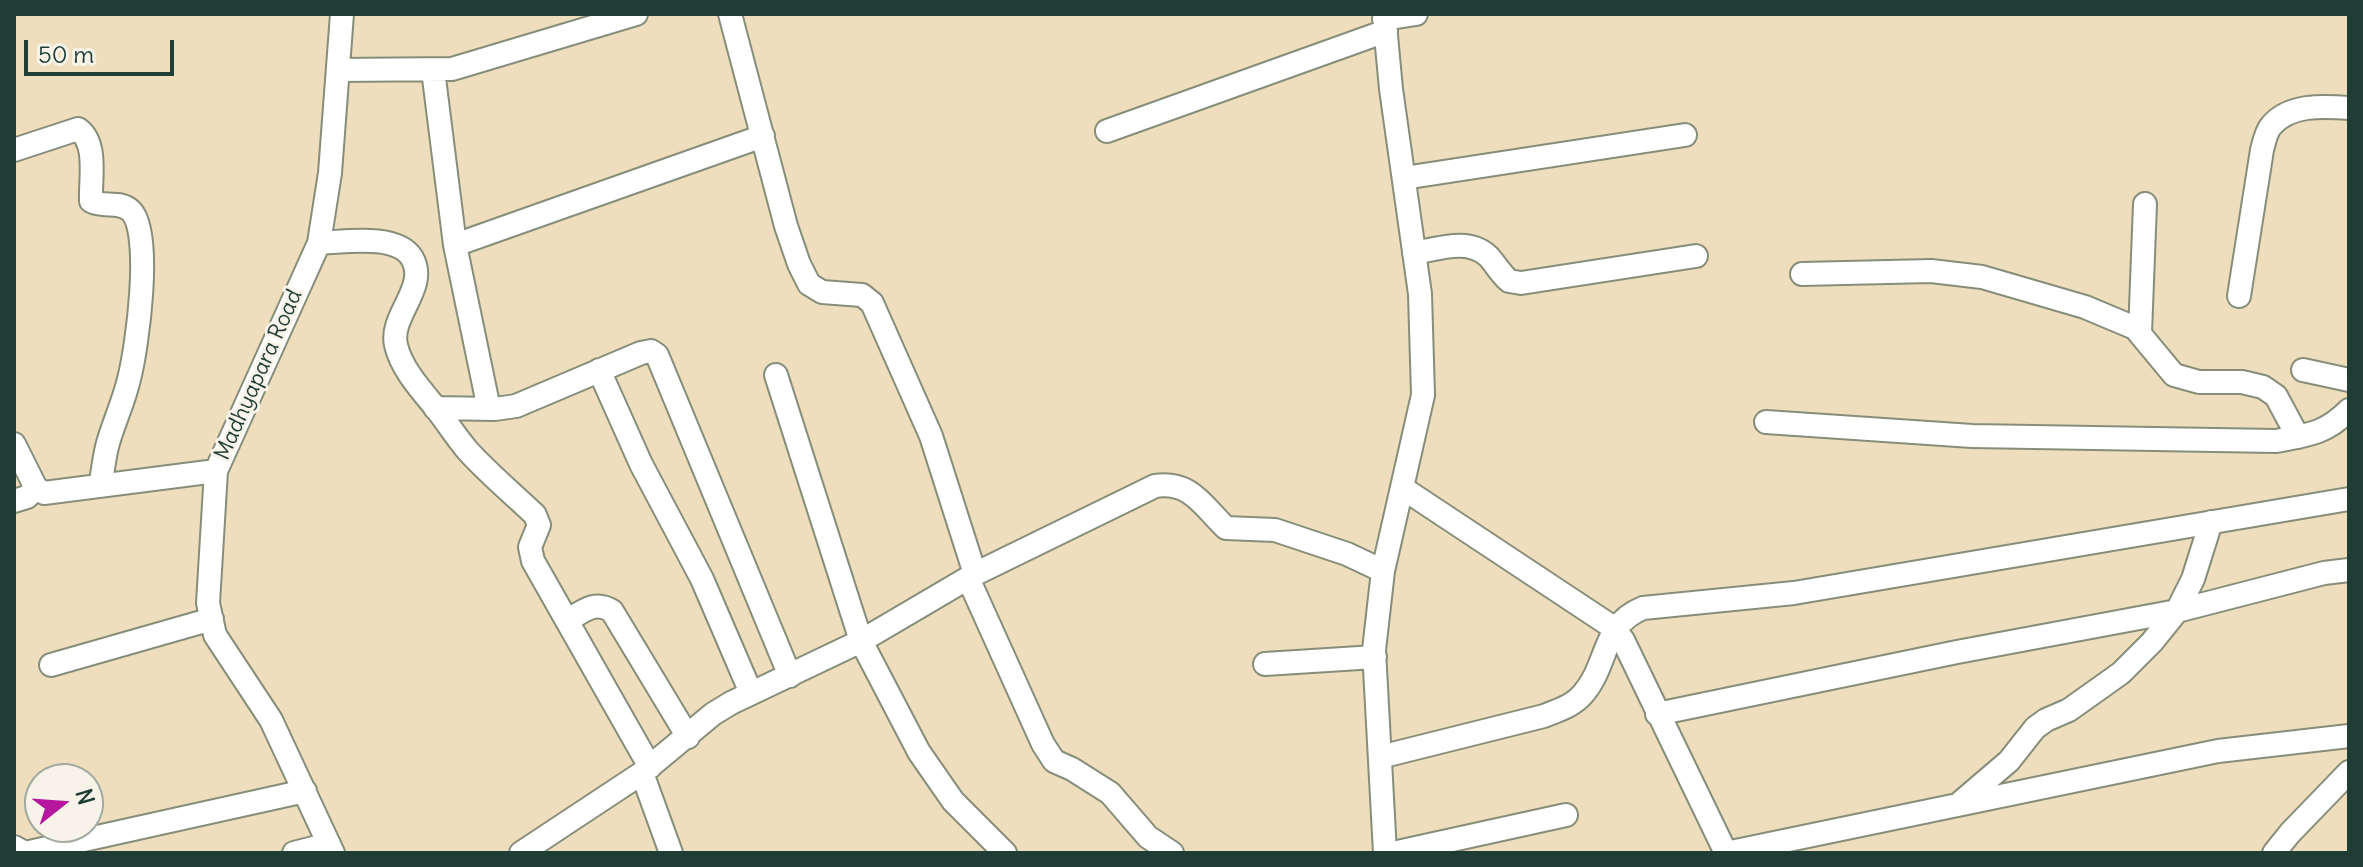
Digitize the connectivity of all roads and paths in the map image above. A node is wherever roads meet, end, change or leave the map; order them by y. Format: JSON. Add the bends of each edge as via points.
{"nodes":[{"id":1,"x":342,"y":14,"type":"edge"},
{"id":2,"x":636,"y":14,"type":"edge"},
{"id":3,"x":730,"y":14,"type":"edge"},
{"id":4,"x":1416,"y":14,"type":"edge"},
{"id":5,"x":1385,"y":21,"type":"edge"},
{"id":6,"x":338,"y":70,"type":"junction"},
{"id":7,"x":433,"y":70,"type":"junction"},
{"id":8,"x":2349,"y":108,"type":"edge"},
{"id":9,"x":1107,"y":131,"type":"dead end"},
{"id":10,"x":1685,"y":135,"type":"dead end"},
{"id":11,"x":763,"y":136,"type":"junction"},
{"id":12,"x":14,"y":150,"type":"edge"},
{"id":13,"x":1404,"y":178,"type":"junction"},
{"id":14,"x":2145,"y":204,"type":"dead end"},
{"id":15,"x":319,"y":243,"type":"junction"},
{"id":16,"x":455,"y":245,"type":"junction"},
{"id":17,"x":1414,"y":253,"type":"junction"},
{"id":18,"x":1696,"y":256,"type":"dead end"},
{"id":19,"x":1802,"y":274,"type":"dead end"},
{"id":20,"x":2239,"y":296,"type":"dead end"},
{"id":21,"x":2140,"y":333,"type":"junction"},
{"id":22,"x":599,"y":370,"type":"junction"},
{"id":23,"x":2303,"y":370,"type":"dead end"},
{"id":24,"x":776,"y":375,"type":"dead end"},
{"id":25,"x":2349,"y":380,"type":"edge"},
{"id":26,"x":435,"y":408,"type":"junction"},
{"id":27,"x":489,"y":409,"type":"junction"},
{"id":28,"x":2349,"y":410,"type":"edge"},
{"id":29,"x":1766,"y":422,"type":"dead end"},
{"id":30,"x":2298,"y":437,"type":"junction"},
{"id":31,"x":14,"y":444,"type":"edge"},
{"id":32,"x":216,"y":471,"type":"junction"},
{"id":33,"x":100,"y":486,"type":"junction"},
{"id":34,"x":36,"y":488,"type":"junction"},
{"id":35,"x":1404,"y":489,"type":"junction"},
{"id":36,"x":2349,"y":499,"type":"edge"},
{"id":37,"x":14,"y":501,"type":"edge"},
{"id":38,"x":2211,"y":522,"type":"junction"},
{"id":39,"x":2349,"y":570,"type":"edge"},
{"id":40,"x":1383,"y":571,"type":"junction"},
{"id":41,"x":971,"y":576,"type":"junction"},
{"id":42,"x":2177,"y":611,"type":"junction"},
{"id":43,"x":212,"y":619,"type":"junction"},
{"id":44,"x":567,"y":621,"type":"junction"},
{"id":45,"x":1614,"y":628,"type":"junction"},
{"id":46,"x":861,"y":641,"type":"junction"},
{"id":47,"x":1375,"y":657,"type":"junction"},
{"id":48,"x":1265,"y":664,"type":"dead end"},
{"id":49,"x":51,"y":665,"type":"dead end"},
{"id":50,"x":790,"y":676,"type":"junction"},
{"id":51,"x":751,"y":693,"type":"junction"},
{"id":52,"x":1657,"y":714,"type":"junction"},
{"id":53,"x":2349,"y":736,"type":"edge"},
{"id":54,"x":688,"y":737,"type":"junction"},
{"id":55,"x":1380,"y":757,"type":"junction"},
{"id":56,"x":646,"y":770,"type":"junction"},
{"id":57,"x":2349,"y":772,"type":"edge"},
{"id":58,"x":305,"y":791,"type":"junction"},
{"id":59,"x":1960,"y":803,"type":"junction"},
{"id":60,"x":1566,"y":815,"type":"dead end"},
{"id":61,"x":14,"y":847,"type":"edge"},
{"id":62,"x":331,"y":848,"type":"edge"},
{"id":63,"x":294,"y":853,"type":"edge"},
{"id":64,"x":521,"y":853,"type":"edge"},
{"id":65,"x":671,"y":853,"type":"edge"},
{"id":66,"x":1005,"y":853,"type":"edge"},
{"id":67,"x":1172,"y":853,"type":"edge"},
{"id":68,"x":1385,"y":853,"type":"edge"},
{"id":69,"x":1393,"y":853,"type":"edge"},
{"id":70,"x":1726,"y":853,"type":"edge"},
{"id":71,"x":2274,"y":853,"type":"edge"}],
"edges":[{"from":1,"to":6,"type":"street","name":"Madhyapara Road"},
{"from":2,"to":7,"type":"street","via":[[452,69]]},
{"from":3,"to":11,"type":"street"},
{"from":4,"to":5,"type":"street"},
{"from":5,"to":9,"type":"street"},
{"from":5,"to":13,"type":"street"},
{"from":6,"to":7,"type":"street"},
{"from":6,"to":15,"type":"street","name":"Madhyapara Road"},
{"from":7,"to":16,"type":"street"},
{"from":8,"to":20,"type":"street","via":[[2301,109],[2284,114],[2268,128]]},
{"from":10,"to":13,"type":"street"},
{"from":11,"to":16,"type":"street"},
{"from":11,"to":41,"type":"street","via":[[786,226],[809,284],[822,292],[862,295],[872,303],[931,436]]},
{"from":12,"to":33,"type":"street","via":[[78,129],[91,147],[91,201],[128,207],[139,225],[141,293],[130,377]]},
{"from":13,"to":17,"type":"street"},
{"from":14,"to":21,"type":"street"},
{"from":15,"to":26,"type":"street","via":[[393,243],[412,257],[414,281],[395,344]]},
{"from":15,"to":32,"type":"street","name":"Madhyapara Road"},
{"from":16,"to":27,"type":"street"},
{"from":17,"to":18,"type":"street","via":[[1477,247],[1509,281],[1521,283]]},
{"from":17,"to":35,"type":"street","via":[[1423,395]]},
{"from":19,"to":21,"type":"street","via":[[1931,271],[1982,277],[2085,307]]},
{"from":21,"to":30,"type":"street","via":[[2174,375],[2263,387],[2276,396]]},
{"from":22,"to":27,"type":"street","via":[[516,406]]},
{"from":22,"to":50,"type":"street","via":[[641,353],[657,355]]},
{"from":22,"to":51,"type":"street","via":[[702,579]]},
{"from":23,"to":25,"type":"street"},
{"from":24,"to":46,"type":"street"},
{"from":26,"to":27,"type":"street"},
{"from":26,"to":44,"type":"street","via":[[468,451],[535,515],[539,525],[530,547],[533,561]]},
{"from":28,"to":30,"type":"street","via":[[2335,424]]},
{"from":29,"to":30,"type":"street","via":[[2016,438]]},
{"from":31,"to":34,"type":"street"},
{"from":32,"to":33,"type":"street"},
{"from":32,"to":43,"type":"street","name":"Madhyapara Road","via":[[208,603]]},
{"from":33,"to":34,"type":"street","via":[[44,493]]},
{"from":34,"to":37,"type":"street"},
{"from":35,"to":40,"type":"street"},
{"from":35,"to":45,"type":"street"},
{"from":36,"to":38,"type":"street"},
{"from":38,"to":42,"type":"street"},
{"from":38,"to":45,"type":"street","via":[[1794,593],[1643,608]]},
{"from":39,"to":42,"type":"street"},
{"from":40,"to":41,"type":"street","via":[[1275,530],[1226,528],[1192,493],[1171,484],[1095,513]]},
{"from":40,"to":47,"type":"street"},
{"from":41,"to":46,"type":"street"},
{"from":41,"to":67,"type":"street","via":[[1054,761],[1110,793],[1148,837]]},
{"from":42,"to":52,"type":"street"},
{"from":42,"to":59,"type":"street","via":[[2121,673],[2035,728],[2009,761]]},
{"from":43,"to":49,"type":"street"},
{"from":43,"to":58,"type":"street","name":"Madhyapara Road","via":[[215,635],[271,720]]},
{"from":44,"to":54,"type":"street","via":[[592,606],[612,611]]},
{"from":44,"to":56,"type":"street"},
{"from":45,"to":52,"type":"street"},
{"from":45,"to":55,"type":"street","via":[[1584,693],[1570,705]]},
{"from":46,"to":50,"type":"street"},
{"from":46,"to":66,"type":"street","via":[[919,752],[953,801]]},
{"from":47,"to":48,"type":"street"},
{"from":47,"to":55,"type":"street"},
{"from":50,"to":51,"type":"street"},
{"from":51,"to":54,"type":"street","via":[[713,714]]},
{"from":52,"to":70,"type":"street"},
{"from":53,"to":59,"type":"street","via":[[2218,751]]},
{"from":54,"to":56,"type":"street"},
{"from":55,"to":68,"type":"street"},
{"from":56,"to":64,"type":"street"},
{"from":56,"to":65,"type":"street"},
{"from":57,"to":71,"type":"street"},
{"from":58,"to":61,"type":"street","via":[[25,853]]},
{"from":58,"to":62,"type":"street","name":"Madhyapara Road"},
{"from":59,"to":70,"type":"street"},
{"from":60,"to":69,"type":"street"},
{"from":62,"to":63,"type":"street"}]}
